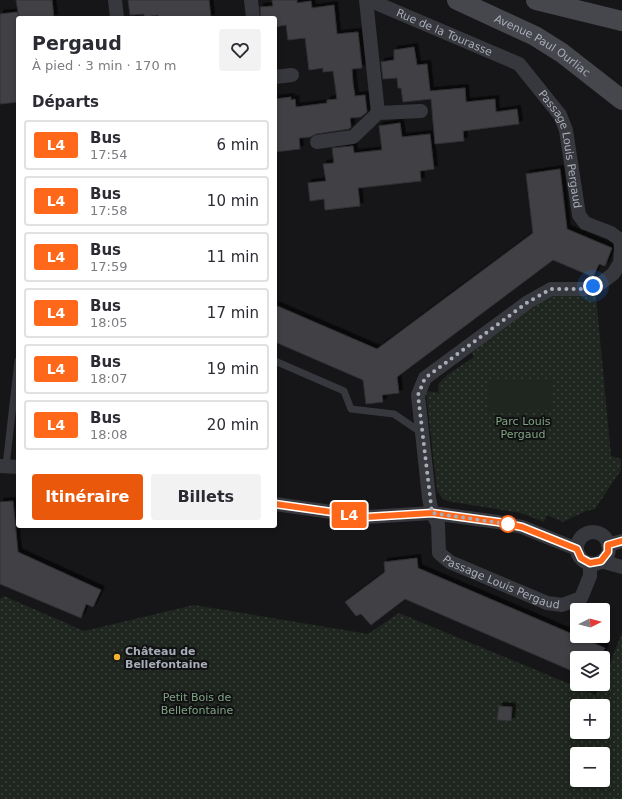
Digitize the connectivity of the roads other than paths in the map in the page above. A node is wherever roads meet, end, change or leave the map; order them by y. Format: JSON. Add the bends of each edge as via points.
{"nodes":[{"id":1,"x":115,"y":0,"type":"edge"},
{"id":2,"x":251,"y":0,"type":"edge"},
{"id":3,"x":366,"y":0,"type":"edge"},
{"id":4,"x":369,"y":0,"type":"edge"},
{"id":5,"x":457,"y":0,"type":"edge"},
{"id":6,"x":536,"y":0,"type":"edge"},
{"id":7,"x":117,"y":16,"type":"edge"},
{"id":8,"x":253,"y":16,"type":"edge"},
{"id":9,"x":622,"y":21,"type":"edge"},
{"id":10,"x":519,"y":64,"type":"joint"},
{"id":11,"x":292,"y":75,"type":"dead end"},
{"id":12,"x":277,"y":77,"type":"edge"},
{"id":13,"x":622,"y":100,"type":"edge"},
{"id":14,"x":421,"y":111,"type":"dead end"},
{"id":15,"x":378,"y":113,"type":"junction"},
{"id":16,"x":317,"y":142,"type":"dead end"},
{"id":17,"x":277,"y":362,"type":"edge"},
{"id":18,"x":16,"y":382,"type":"edge"},
{"id":19,"x":422,"y":433,"type":"junction"},
{"id":20,"x":8,"y":466,"type":"edge"},
{"id":21,"x":277,"y":504,"type":"edge"},
{"id":22,"x":432,"y":513,"type":"junction"},
{"id":23,"x":622,"y":541,"type":"edge"},
{"id":24,"x":608,"y":545,"type":"junction"},
{"id":25,"x":577,"y":549,"type":"junction"},
{"id":26,"x":596,"y":562,"type":"junction"},
{"id":27,"x":622,"y":567,"type":"edge"}],
"edges":[{"from":1,"to":7,"type":"street"},
{"from":2,"to":8,"type":"street"},
{"from":3,"to":15,"type":"street"},
{"from":4,"to":10,"type":"street","name":"Rue de la Tourasse"},
{"from":5,"to":13,"type":"main road","name":"Avenue Paul Ourliac","via":[[535,36],[562,53]]},
{"from":6,"to":9,"type":"main road"},
{"from":10,"to":19,"type":"street","name":"Passage Louis Pergaud","via":[[560,115],[566,130],[579,215],[585,224],[611,233],[620,240],[620,263],[613,274],[601,283],[585,289],[551,289],[528,302],[425,378],[418,395]]},
{"from":11,"to":12,"type":"street"},
{"from":14,"to":15,"type":"street"},
{"from":15,"to":16,"type":"street","via":[[353,137]]},
{"from":17,"to":19,"type":"lane","via":[[344,392],[352,408],[394,414]]},
{"from":18,"to":20,"type":"lane"},
{"from":19,"to":22,"type":"street","name":"Passage Louis Pergaud"},
{"from":21,"to":22,"type":"street","via":[[367,517]]},
{"from":22,"to":25,"type":"street","via":[[522,527]]},
{"from":22,"to":26,"type":"street","name":"Passage Louis Pergaud","via":[[438,524],[439,553],[450,562],[547,604],[562,605],[581,598]]},
{"from":23,"to":24,"type":"street"},
{"from":24,"to":25,"type":"street","via":[[601,534],[591,532],[581,537]]},
{"from":24,"to":26,"type":"street","via":[[608,552]]},
{"from":25,"to":26,"type":"street","via":[[581,558]]},
{"from":26,"to":27,"type":"street"}]}
